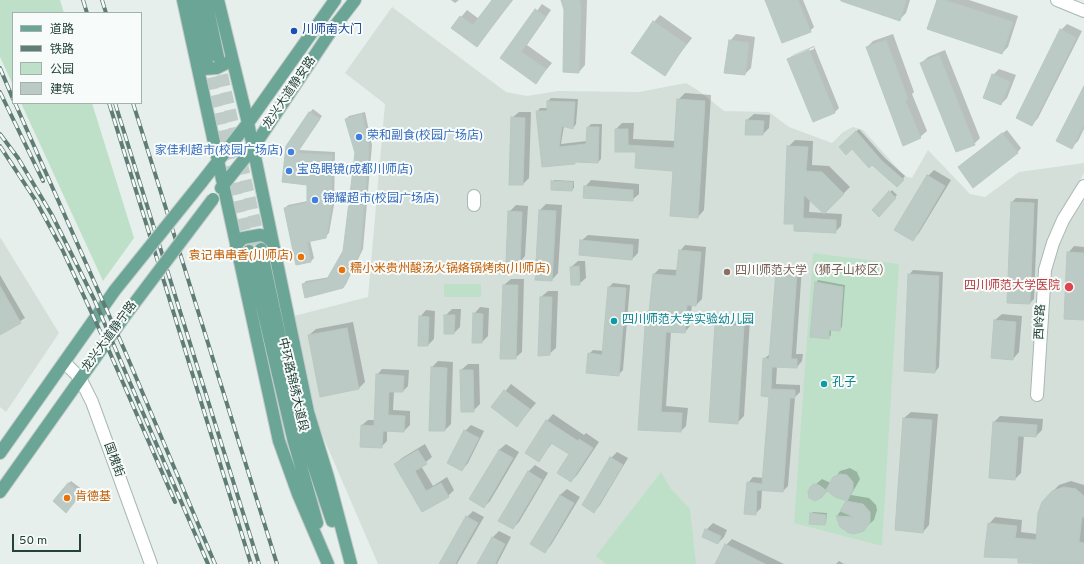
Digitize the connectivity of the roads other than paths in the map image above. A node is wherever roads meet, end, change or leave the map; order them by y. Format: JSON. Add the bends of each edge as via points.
{"nodes":[{"id":1,"x":183,"y":0,"type":"edge"},
{"id":2,"x":194,"y":0,"type":"edge"},
{"id":3,"x":206,"y":0,"type":"edge"},
{"id":4,"x":218,"y":0,"type":"edge"},
{"id":5,"x":335,"y":0,"type":"edge"},
{"id":6,"x":355,"y":0,"type":"edge"},
{"id":7,"x":1057,"y":0,"type":"edge"},
{"id":8,"x":1084,"y":11,"type":"edge"},
{"id":9,"x":231,"y":58,"type":"junction"},
{"id":10,"x":208,"y":61,"type":"junction"},
{"id":11,"x":248,"y":123,"type":"junction"},
{"id":12,"x":253,"y":148,"type":"junction"},
{"id":13,"x":218,"y":160,"type":"junction"},
{"id":14,"x":223,"y":184,"type":"junction"},
{"id":15,"x":1084,"y":186,"type":"edge"},
{"id":16,"x":272,"y":242,"type":"junction"},
{"id":17,"x":236,"y":245,"type":"junction"},
{"id":18,"x":64,"y":362,"type":"junction"},
{"id":19,"x":80,"y":378,"type":"junction"},
{"id":20,"x":1036,"y":395,"type":"dead end"},
{"id":21,"x":0,"y":453,"type":"edge"},
{"id":22,"x":0,"y":492,"type":"edge"},
{"id":23,"x":151,"y":564,"type":"edge"},
{"id":24,"x":328,"y":564,"type":"edge"},
{"id":25,"x":346,"y":564,"type":"edge"},
{"id":26,"x":351,"y":564,"type":"edge"}],
"edges":[{"from":1,"to":10,"type":"main road"},
{"from":2,"to":10,"type":"main road"},
{"from":3,"to":10,"type":"main road"},
{"from":4,"to":9,"type":"main road"},
{"from":5,"to":11,"type":"main road","name":"龙兴大道静安路"},
{"from":6,"to":12,"type":"main road","name":"龙兴大道静安路","via":[[331,31]]},
{"from":7,"to":8,"type":"street"},
{"from":9,"to":10,"type":"main road","via":[[229,62],[216,68],[204,70]]},
{"from":9,"to":11,"type":"main road"},
{"from":10,"to":13,"type":"main road"},
{"from":11,"to":12,"type":"main road"},
{"from":11,"to":13,"type":"main road","name":"龙兴大道静安路"},
{"from":12,"to":14,"type":"main road","name":"龙兴大道静安路"},
{"from":12,"to":16,"type":"main road"},
{"from":13,"to":14,"type":"main road"},
{"from":13,"to":18,"type":"main road","name":"龙兴大道静宁路","bridge":true,"via":[[115,290]]},
{"from":14,"to":17,"type":"main road"},
{"from":14,"to":19,"type":"main road","name":"龙兴大道静宁路","bridge":true},
{"from":15,"to":20,"type":"street","name":"西岭路","via":[[1063,220],[1045,270]]},
{"from":16,"to":17,"type":"main road","via":[[260,235],[243,238]]},
{"from":16,"to":26,"type":"main road","via":[[308,412]]},
{"from":17,"to":24,"type":"main road","via":[[279,441]]},
{"from":18,"to":19,"type":"street","name":"国槐街"},
{"from":18,"to":21,"type":"main road","name":"龙兴大道静宁路"},
{"from":19,"to":22,"type":"main road","name":"龙兴大道静宁路"},
{"from":19,"to":23,"type":"street","name":"国槐街","via":[[92,402]]},
{"from":24,"to":25,"type":"main road","name":"中环路锦绣大道段","via":[[293,438],[255,250],[297,416]]}]}
